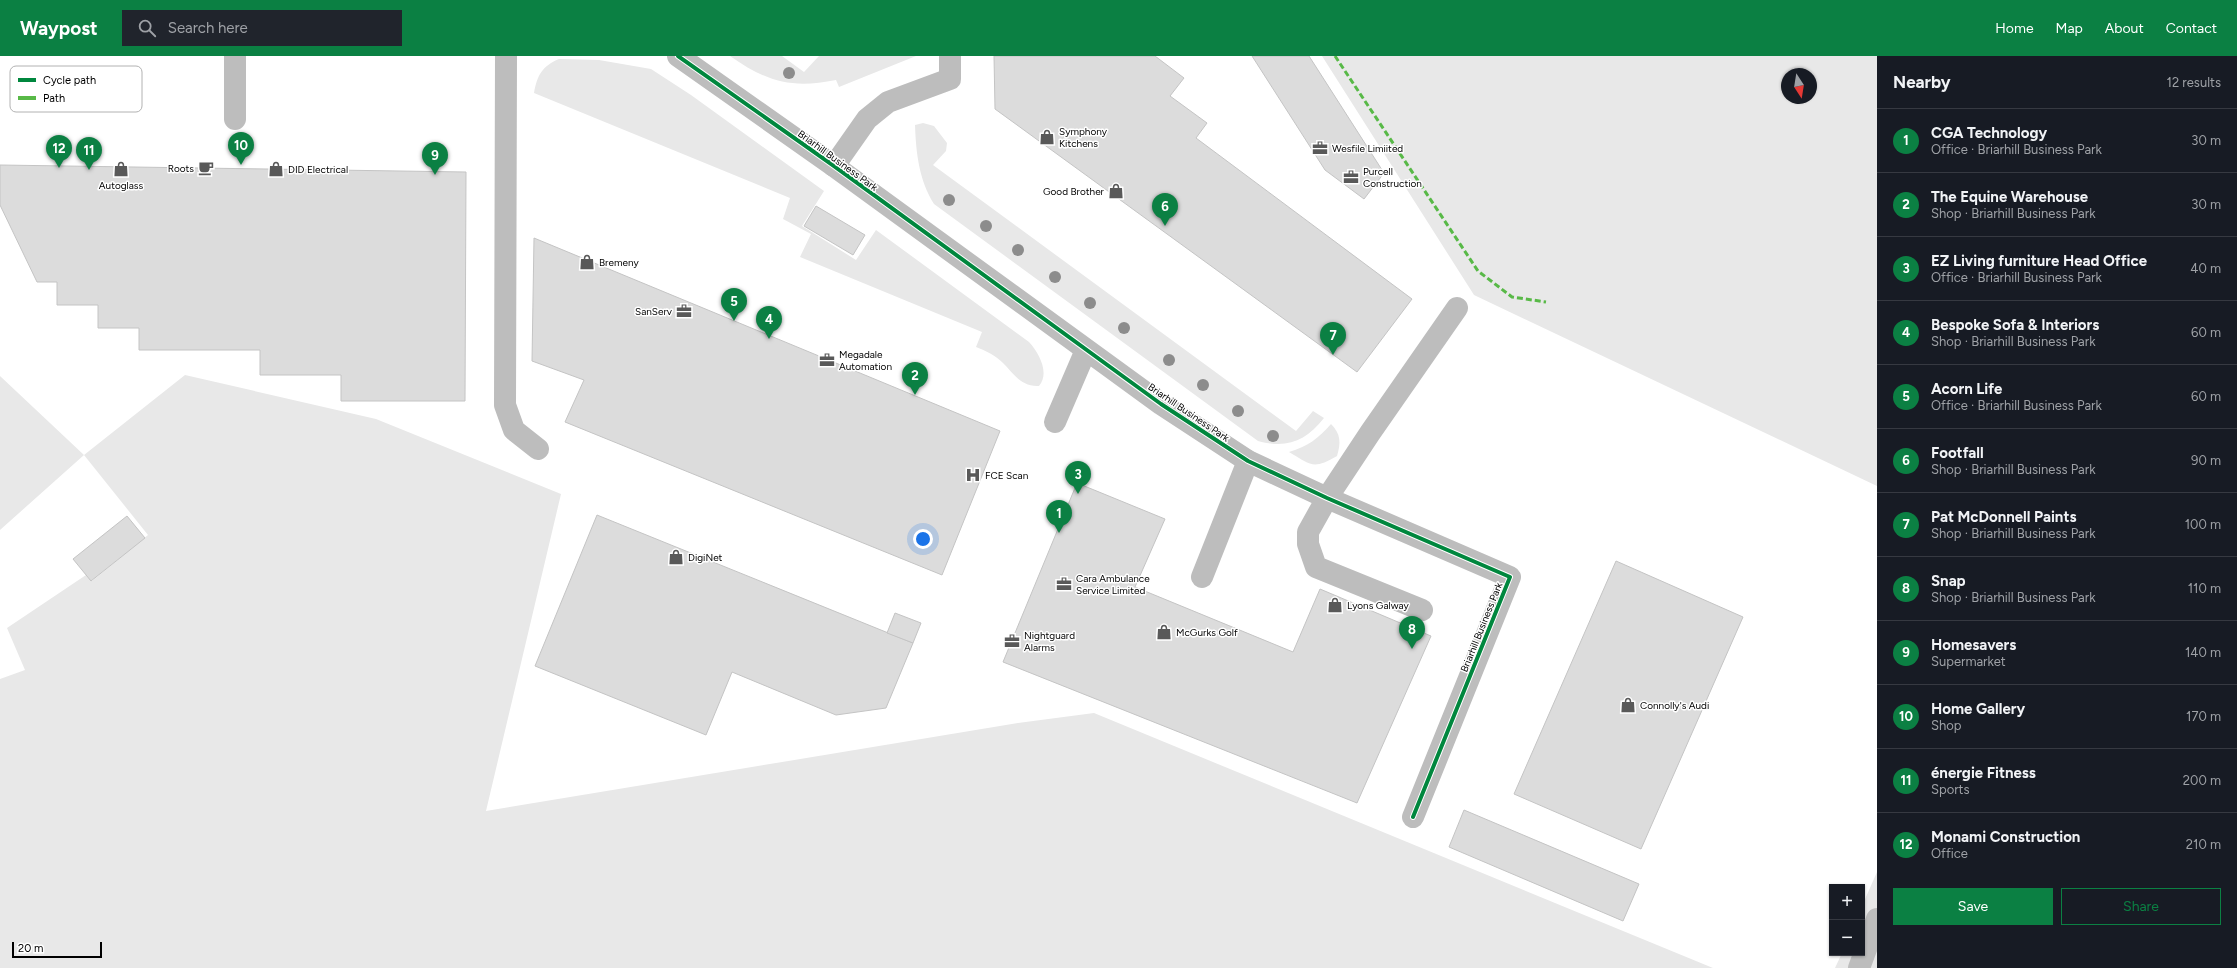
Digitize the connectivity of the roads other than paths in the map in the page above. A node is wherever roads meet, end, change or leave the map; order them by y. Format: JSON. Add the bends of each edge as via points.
{"nodes":[{"id":1,"x":235,"y":56,"type":"edge"},
{"id":2,"x":506,"y":56,"type":"edge"},
{"id":3,"x":678,"y":56,"type":"edge"},
{"id":4,"x":950,"y":56,"type":"edge"},
{"id":5,"x":234,"y":119,"type":"dead end"},
{"id":6,"x":834,"y":166,"type":"junction"},
{"id":7,"x":1457,"y":308,"type":"dead end"},
{"id":8,"x":1086,"y":350,"type":"junction"},
{"id":9,"x":1055,"y":422,"type":"dead end"},
{"id":10,"x":538,"y":449,"type":"dead end"},
{"id":11,"x":1248,"y":461,"type":"junction"},
{"id":12,"x":1327,"y":498,"type":"junction"},
{"id":13,"x":1202,"y":577,"type":"dead end"},
{"id":14,"x":1422,"y":610,"type":"dead end"},
{"id":15,"x":1413,"y":817,"type":"dead end"},
{"id":16,"x":1877,"y":918,"type":"edge"},
{"id":17,"x":1859,"y":968,"type":"edge"}],
"edges":[{"from":1,"to":5,"type":"street"},
{"from":2,"to":10,"type":"street","via":[[505,405],[514,430]]},
{"from":3,"to":6,"type":"street","name":"Briarhill Business Park"},
{"from":4,"to":6,"type":"street","via":[[950,80],[888,102],[867,120]]},
{"from":6,"to":8,"type":"street","name":"Briarhill Business Park"},
{"from":7,"to":12,"type":"street"},
{"from":8,"to":9,"type":"street"},
{"from":8,"to":11,"type":"street","name":"Briarhill Business Park","via":[[1161,404]]},
{"from":11,"to":12,"type":"street","name":"Briarhill Business Park"},
{"from":11,"to":13,"type":"street"},
{"from":12,"to":14,"type":"street","via":[[1308,532],[1308,544],[1316,568]]},
{"from":12,"to":15,"type":"street","name":"Briarhill Business Park","via":[[1510,577]]},
{"from":16,"to":17,"type":"street"}]}
